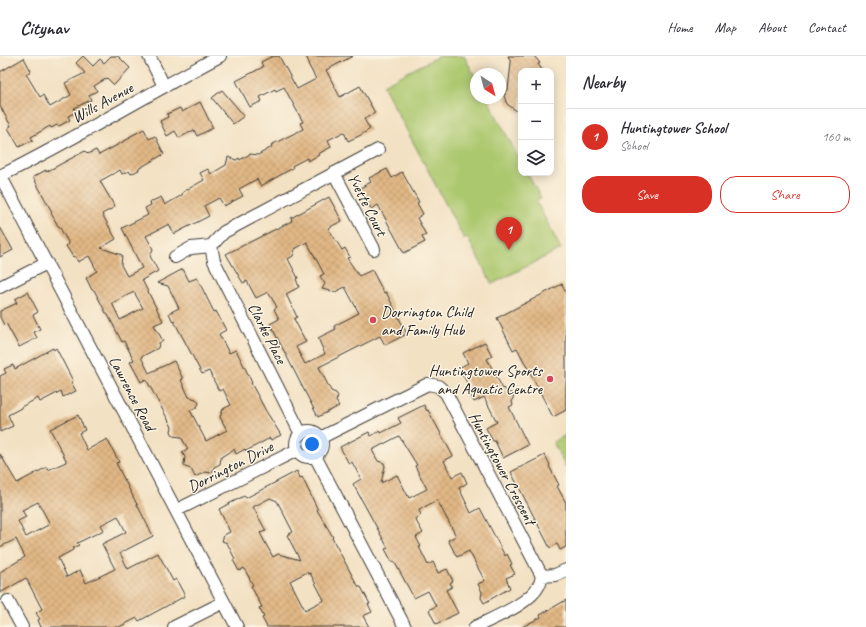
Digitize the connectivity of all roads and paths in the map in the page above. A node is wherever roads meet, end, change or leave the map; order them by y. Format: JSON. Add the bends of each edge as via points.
{"nodes":[{"id":1,"x":149,"y":56,"type":"edge"},
{"id":2,"x":220,"y":56,"type":"edge"},
{"id":3,"x":164,"y":86,"type":"junction"},
{"id":4,"x":378,"y":150,"type":"dead end"},
{"id":5,"x":334,"y":173,"type":"junction"},
{"id":6,"x":0,"y":175,"type":"edge"},
{"id":7,"x":211,"y":246,"type":"junction"},
{"id":8,"x":374,"y":249,"type":"dead end"},
{"id":9,"x":175,"y":257,"type":"dead end"},
{"id":10,"x":46,"y":263,"type":"junction"},
{"id":11,"x":0,"y":287,"type":"edge"},
{"id":12,"x":301,"y":434,"type":"junction"},
{"id":13,"x":320,"y":438,"type":"junction"},
{"id":14,"x":297,"y":450,"type":"junction"},
{"id":15,"x":315,"y":456,"type":"junction"},
{"id":16,"x":177,"y":510,"type":"junction"},
{"id":17,"x":566,"y":570,"type":"edge"},
{"id":18,"x":542,"y":576,"type":"junction"},
{"id":19,"x":8,"y":601,"type":"dead end"},
{"id":20,"x":224,"y":602,"type":"junction"},
{"id":21,"x":22,"y":627,"type":"edge"},
{"id":22,"x":174,"y":627,"type":"edge"},
{"id":23,"x":237,"y":627,"type":"edge"},
{"id":24,"x":405,"y":627,"type":"edge"},
{"id":25,"x":475,"y":627,"type":"edge"}],
"edges":[{"from":1,"to":3,"type":"street"},
{"from":2,"to":3,"type":"street","name":"Wills Avenue"},
{"from":3,"to":6,"type":"street","name":"Wills Avenue","via":[[25,164]]},
{"from":4,"to":5,"type":"street"},
{"from":5,"to":7,"type":"street","via":[[224,232]]},
{"from":5,"to":8,"type":"street","name":"Yvette Court"},
{"from":6,"to":10,"type":"street","name":"Lawrence Road"},
{"from":7,"to":9,"type":"street","via":[[192,248]]},
{"from":7,"to":12,"type":"street","name":"Clarke Place","via":[[214,261]]},
{"from":10,"to":11,"type":"street"},
{"from":10,"to":16,"type":"street","name":"Lawrence Road"},
{"from":12,"to":13,"type":"street","via":[[313,432]]},
{"from":12,"to":14,"type":"street","via":[[296,441]]},
{"from":13,"to":15,"type":"street","via":[[322,447]]},
{"from":13,"to":18,"type":"street","name":"Huntingtower Crescent","via":[[428,384],[438,386],[446,393]]},
{"from":14,"to":15,"type":"street","via":[[302,456]]},
{"from":14,"to":16,"type":"street","name":"Dorrington Drive"},
{"from":15,"to":24,"type":"street"},
{"from":16,"to":20,"type":"street","name":"Lawrence Road"},
{"from":17,"to":18,"type":"street","via":[[555,575]]},
{"from":18,"to":25,"type":"street","via":[[539,586],[531,596]]},
{"from":19,"to":21,"type":"street"},
{"from":20,"to":22,"type":"street"},
{"from":20,"to":23,"type":"street","name":"Lawrence Road"}]}
